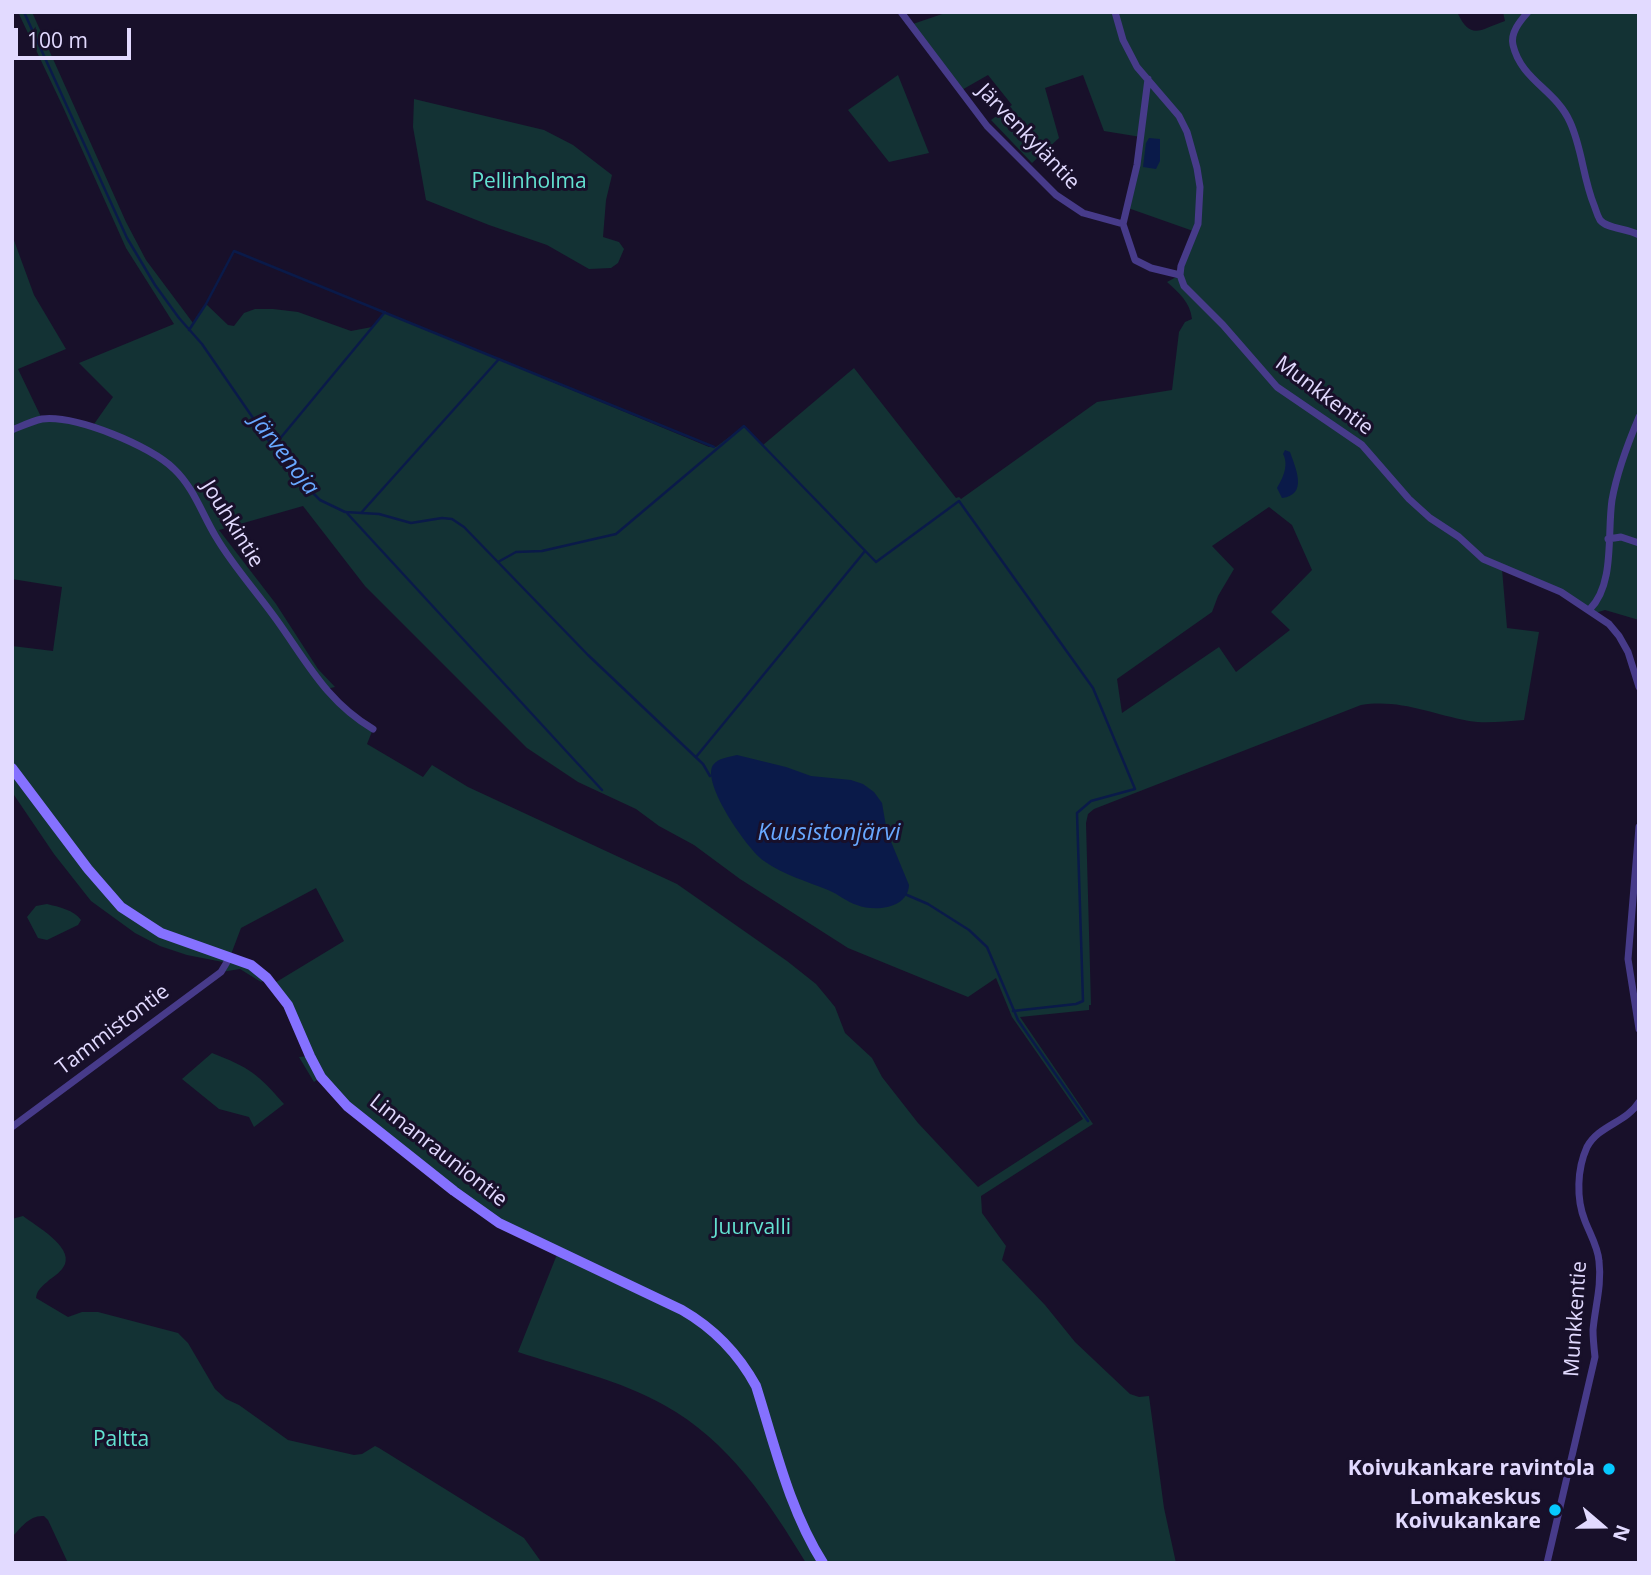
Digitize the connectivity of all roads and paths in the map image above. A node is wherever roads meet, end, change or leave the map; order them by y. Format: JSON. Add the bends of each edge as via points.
{"nodes":[{"id":1,"x":901,"y":12,"type":"edge"},
{"id":2,"x":1115,"y":12,"type":"edge"},
{"id":3,"x":1528,"y":12,"type":"edge"},
{"id":4,"x":1148,"y":79,"type":"junction"},
{"id":5,"x":1124,"y":224,"type":"junction"},
{"id":6,"x":1639,"y":235,"type":"edge"},
{"id":7,"x":1180,"y":275,"type":"junction"},
{"id":8,"x":1639,"y":417,"type":"edge"},
{"id":9,"x":12,"y":430,"type":"edge"},
{"id":10,"x":1608,"y":539,"type":"junction"},
{"id":11,"x":1639,"y":543,"type":"edge"},
{"id":12,"x":1590,"y":609,"type":"junction"},
{"id":13,"x":1639,"y":687,"type":"edge"},
{"id":14,"x":373,"y":729,"type":"dead end"},
{"id":15,"x":12,"y":768,"type":"edge"},
{"id":16,"x":1639,"y":827,"type":"edge"},
{"id":17,"x":230,"y":957,"type":"junction"},
{"id":18,"x":1639,"y":1029,"type":"edge"},
{"id":19,"x":1639,"y":1102,"type":"edge"},
{"id":20,"x":12,"y":1127,"type":"edge"},
{"id":21,"x":823,"y":1563,"type":"edge"},
{"id":22,"x":1547,"y":1563,"type":"edge"}],
"edges":[{"from":1,"to":5,"type":"street","name":"Järvenkyläntie","via":[[986,126],[1056,195],[1083,213]]},
{"from":2,"to":4,"type":"street","via":[[1129,54]]},
{"from":3,"to":6,"type":"street","via":[[1512,41],[1518,60],[1570,122],[1601,222]]},
{"from":4,"to":5,"type":"street","via":[[1138,165]]},
{"from":4,"to":7,"type":"street","via":[[1179,116],[1200,187],[1198,224]]},
{"from":5,"to":7,"type":"street","via":[[1135,260]]},
{"from":7,"to":12,"type":"street","name":"Munkkentie","via":[[1184,286],[1277,387],[1362,445],[1430,518],[1483,559]]},
{"from":8,"to":10,"type":"street","via":[[1616,485]]},
{"from":9,"to":14,"type":"street","name":"Jouhkintie","via":[[41,419],[60,419],[159,455],[191,490],[232,563],[312,673],[339,704]]},
{"from":10,"to":11,"type":"street","via":[[1621,537]]},
{"from":10,"to":12,"type":"street","via":[[1604,586]]},
{"from":12,"to":13,"type":"street","name":"Munkkentie","via":[[1619,636]]},
{"from":15,"to":17,"type":"street","name":"Linnanrauniontie","via":[[121,907],[161,933]]},
{"from":16,"to":18,"type":"street","via":[[1628,959]]},
{"from":17,"to":20,"type":"street","name":"Tammistontie","via":[[221,972]]},
{"from":17,"to":21,"type":"street","name":"Linnanrauniontie","via":[[251,965],[278,990],[321,1077],[347,1106],[454,1191],[513,1231],[682,1310],[726,1343],[756,1386],[793,1504]]},
{"from":19,"to":22,"type":"street","name":"Munkkentie","via":[[1594,1137],[1581,1170],[1581,1206],[1599,1260],[1595,1357]]}]}
